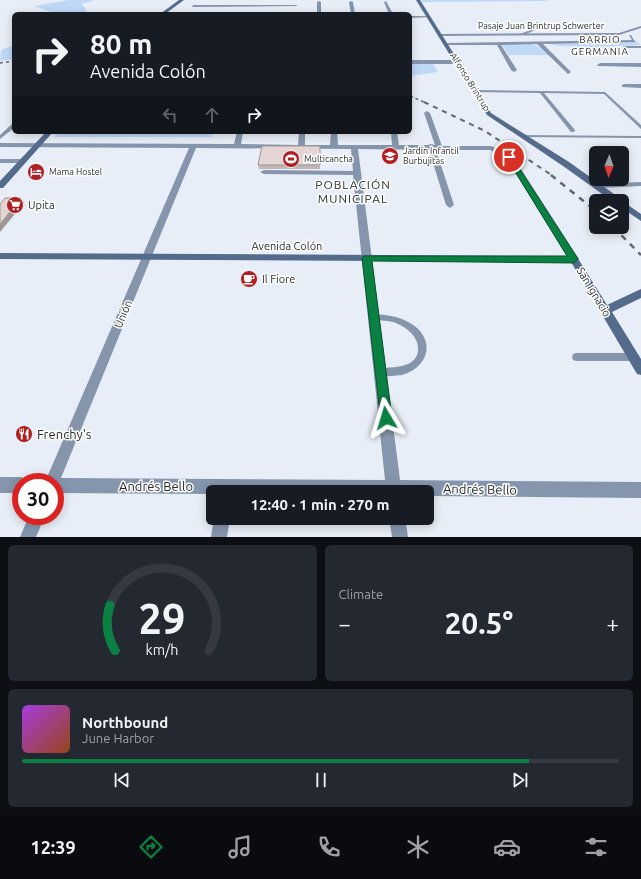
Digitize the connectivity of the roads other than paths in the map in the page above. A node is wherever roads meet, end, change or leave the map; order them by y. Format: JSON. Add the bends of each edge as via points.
{"nodes":[{"id":1,"x":182,"y":0,"type":"edge"},
{"id":2,"x":265,"y":0,"type":"edge"},
{"id":3,"x":418,"y":0,"type":"edge"},
{"id":4,"x":198,"y":2,"type":"dead end"},
{"id":5,"x":319,"y":2,"type":"dead end"},
{"id":6,"x":351,"y":2,"type":"dead end"},
{"id":7,"x":386,"y":2,"type":"dead end"},
{"id":8,"x":193,"y":6,"type":"junction"},
{"id":9,"x":253,"y":6,"type":"junction"},
{"id":10,"x":296,"y":6,"type":"dead end"},
{"id":11,"x":189,"y":10,"type":"dead end"},
{"id":12,"x":243,"y":11,"type":"dead end"},
{"id":13,"x":165,"y":12,"type":"edge"},
{"id":14,"x":319,"y":12,"type":"edge"},
{"id":15,"x":353,"y":12,"type":"edge"},
{"id":16,"x":390,"y":12,"type":"edge"},
{"id":17,"x":412,"y":17,"type":"edge"},
{"id":18,"x":429,"y":17,"type":"junction"},
{"id":19,"x":556,"y":27,"type":"dead end"},
{"id":20,"x":641,"y":28,"type":"edge"},
{"id":21,"x":522,"y":34,"type":"junction"},
{"id":22,"x":440,"y":35,"type":"junction"},
{"id":23,"x":498,"y":43,"type":"junction"},
{"id":24,"x":539,"y":43,"type":"junction"},
{"id":25,"x":445,"y":44,"type":"junction"},
{"id":26,"x":639,"y":47,"type":"edge"},
{"id":27,"x":412,"y":61,"type":"edge"},
{"id":28,"x":457,"y":62,"type":"junction"},
{"id":29,"x":600,"y":65,"type":"dead end"},
{"id":30,"x":632,"y":65,"type":"junction"},
{"id":31,"x":641,"y":65,"type":"edge"},
{"id":32,"x":514,"y":70,"type":"dead end"},
{"id":33,"x":641,"y":71,"type":"edge"},
{"id":34,"x":568,"y":72,"type":"dead end"},
{"id":35,"x":624,"y":86,"type":"dead end"},
{"id":36,"x":641,"y":86,"type":"edge"},
{"id":37,"x":475,"y":91,"type":"junction"},
{"id":38,"x":541,"y":92,"type":"junction"},
{"id":39,"x":427,"y":112,"type":"dead end"},
{"id":40,"x":12,"y":127,"type":"edge"},
{"id":41,"x":641,"y":128,"type":"edge"},
{"id":42,"x":573,"y":131,"type":"dead end"},
{"id":43,"x":48,"y":134,"type":"edge"},
{"id":44,"x":240,"y":134,"type":"edge"},
{"id":45,"x":302,"y":134,"type":"edge"},
{"id":46,"x":334,"y":134,"type":"edge"},
{"id":47,"x":394,"y":134,"type":"edge"},
{"id":48,"x":522,"y":136,"type":"junction"},
{"id":49,"x":641,"y":137,"type":"edge"},
{"id":50,"x":0,"y":138,"type":"edge"},
{"id":51,"x":0,"y":145,"type":"edge"},
{"id":52,"x":38,"y":145,"type":"junction"},
{"id":53,"x":194,"y":145,"type":"junction"},
{"id":54,"x":237,"y":146,"type":"junction"},
{"id":55,"x":301,"y":146,"type":"junction"},
{"id":56,"x":334,"y":146,"type":"junction"},
{"id":57,"x":354,"y":146,"type":"junction"},
{"id":58,"x":396,"y":146,"type":"junction"},
{"id":59,"x":435,"y":146,"type":"junction"},
{"id":60,"x":0,"y":161,"type":"edge"},
{"id":61,"x":22,"y":162,"type":"junction"},
{"id":62,"x":264,"y":172,"type":"dead end"},
{"id":63,"x":357,"y":173,"type":"junction"},
{"id":64,"x":589,"y":180,"type":"edge"},
{"id":65,"x":641,"y":184,"type":"edge"},
{"id":66,"x":629,"y":185,"type":"edge"},
{"id":67,"x":0,"y":186,"type":"edge"},
{"id":68,"x":599,"y":186,"type":"edge"},
{"id":69,"x":609,"y":194,"type":"edge"},
{"id":70,"x":450,"y":205,"type":"dead end"},
{"id":71,"x":629,"y":209,"type":"edge"},
{"id":72,"x":641,"y":218,"type":"edge"},
{"id":73,"x":0,"y":256,"type":"edge"},
{"id":74,"x":147,"y":257,"type":"junction"},
{"id":75,"x":367,"y":258,"type":"junction"},
{"id":76,"x":574,"y":259,"type":"junction"},
{"id":77,"x":641,"y":293,"type":"edge"},
{"id":78,"x":605,"y":310,"type":"junction"},
{"id":79,"x":374,"y":317,"type":"junction"},
{"id":80,"x":576,"y":357,"type":"dead end"},
{"id":81,"x":633,"y":357,"type":"junction"},
{"id":82,"x":641,"y":370,"type":"edge"},
{"id":83,"x":380,"y":373,"type":"junction"},
{"id":84,"x":56,"y":473,"type":"edge"},
{"id":85,"x":0,"y":485,"type":"edge"},
{"id":86,"x":12,"y":485,"type":"edge"},
{"id":87,"x":64,"y":485,"type":"edge"},
{"id":88,"x":393,"y":485,"type":"edge"},
{"id":89,"x":206,"y":489,"type":"edge"},
{"id":90,"x":434,"y":490,"type":"edge"},
{"id":91,"x":641,"y":490,"type":"edge"},
{"id":92,"x":33,"y":525,"type":"edge"},
{"id":93,"x":221,"y":525,"type":"edge"},
{"id":94,"x":399,"y":525,"type":"edge"},
{"id":95,"x":28,"y":537,"type":"edge"},
{"id":96,"x":219,"y":537,"type":"edge"},
{"id":97,"x":400,"y":537,"type":"edge"}],
"edges":[{"from":1,"to":13,"type":"street"},
{"from":2,"to":9,"type":"street"},
{"from":3,"to":18,"type":"street","name":"Alfonso Brintrup"},
{"from":4,"to":8,"type":"street"},
{"from":5,"to":14,"type":"street"},
{"from":6,"to":15,"type":"street"},
{"from":7,"to":16,"type":"street"},
{"from":8,"to":9,"type":"street"},
{"from":8,"to":11,"type":"street"},
{"from":9,"to":10,"type":"street"},
{"from":9,"to":12,"type":"street"},
{"from":17,"to":18,"type":"street"},
{"from":18,"to":22,"type":"street","name":"Alfonso Brintrup"},
{"from":19,"to":21,"type":"lane","via":[[541,27]]},
{"from":20,"to":21,"type":"street","name":"Pasaje Juan Brintrup Schwerter","via":[[624,33]]},
{"from":21,"to":22,"type":"street","name":"Pasaje Juan Brintrup Schwerter"},
{"from":22,"to":25,"type":"street","name":"Alfonso Brintrup"},
{"from":23,"to":24,"type":"street"},
{"from":23,"to":25,"type":"street"},
{"from":23,"to":32,"type":"street"},
{"from":24,"to":26,"type":"street","via":[[570,47]]},
{"from":24,"to":26,"type":"street","via":[[631,40]]},
{"from":24,"to":34,"type":"street"},
{"from":25,"to":28,"type":"street","name":"Alfonso Brintrup"},
{"from":27,"to":28,"type":"street"},
{"from":28,"to":37,"type":"street","name":"Alfonso Brintrup"},
{"from":29,"to":30,"type":"street"},
{"from":30,"to":31,"type":"street"},
{"from":30,"to":33,"type":"street"},
{"from":35,"to":36,"type":"street"},
{"from":37,"to":38,"type":"lane"},
{"from":37,"to":48,"type":"street","name":"Alfonso Brintrup","via":[[490,114]]},
{"from":38,"to":41,"type":"lane","via":[[605,93]]},
{"from":38,"to":42,"type":"lane"},
{"from":39,"to":59,"type":"street"},
{"from":40,"to":50,"type":"lane"},
{"from":43,"to":52,"type":"street"},
{"from":44,"to":54,"type":"street"},
{"from":45,"to":55,"type":"street"},
{"from":46,"to":56,"type":"street"},
{"from":47,"to":58,"type":"street"},
{"from":48,"to":49,"type":"lane"},
{"from":48,"to":64,"type":"street","name":"Alfonso Brintrup"},
{"from":51,"to":52,"type":"street"},
{"from":52,"to":53,"type":"street"},
{"from":52,"to":61,"type":"street"},
{"from":53,"to":54,"type":"street"},
{"from":53,"to":74,"type":"street","name":"Unión"},
{"from":54,"to":55,"type":"street"},
{"from":55,"to":56,"type":"street"},
{"from":56,"to":57,"type":"street"},
{"from":57,"to":58,"type":"street"},
{"from":57,"to":63,"type":"street"},
{"from":58,"to":59,"type":"street"},
{"from":59,"to":70,"type":"street"},
{"from":59,"to":76,"type":"street","name":"San Ignacio","via":[[484,146],[509,157]]},
{"from":60,"to":61,"type":"lane"},
{"from":61,"to":67,"type":"street"},
{"from":62,"to":63,"type":"street"},
{"from":63,"to":75,"type":"street"},
{"from":65,"to":66,"type":"lane"},
{"from":68,"to":69,"type":"street","name":"Alfonso Brintrup"},
{"from":71,"to":72,"type":"street"},
{"from":73,"to":74,"type":"street","name":"Avenida Colón"},
{"from":74,"to":75,"type":"street","name":"Avenida Colón"},
{"from":74,"to":84,"type":"street","name":"Unión"},
{"from":75,"to":76,"type":"street","name":"Avenida Colón"},
{"from":75,"to":79,"type":"street"},
{"from":76,"to":78,"type":"street","name":"San Ignacio"},
{"from":77,"to":78,"type":"street"},
{"from":78,"to":81,"type":"street","name":"San Ignacio"},
{"from":79,"to":83,"type":"street"},
{"from":79,"to":83,"type":"lane","via":[[392,318],[409,326],[421,339],[425,350],[422,358],[411,367],[392,373]]},
{"from":80,"to":81,"type":"lane"},
{"from":81,"to":82,"type":"street","name":"San Ignacio"},
{"from":83,"to":88,"type":"street"},
{"from":85,"to":86,"type":"street"},
{"from":87,"to":89,"type":"street","name":"Andrés Bello"},
{"from":90,"to":91,"type":"street","name":"Andrés Bello"},
{"from":92,"to":95,"type":"street"},
{"from":93,"to":96,"type":"street"},
{"from":94,"to":97,"type":"street"}]}
